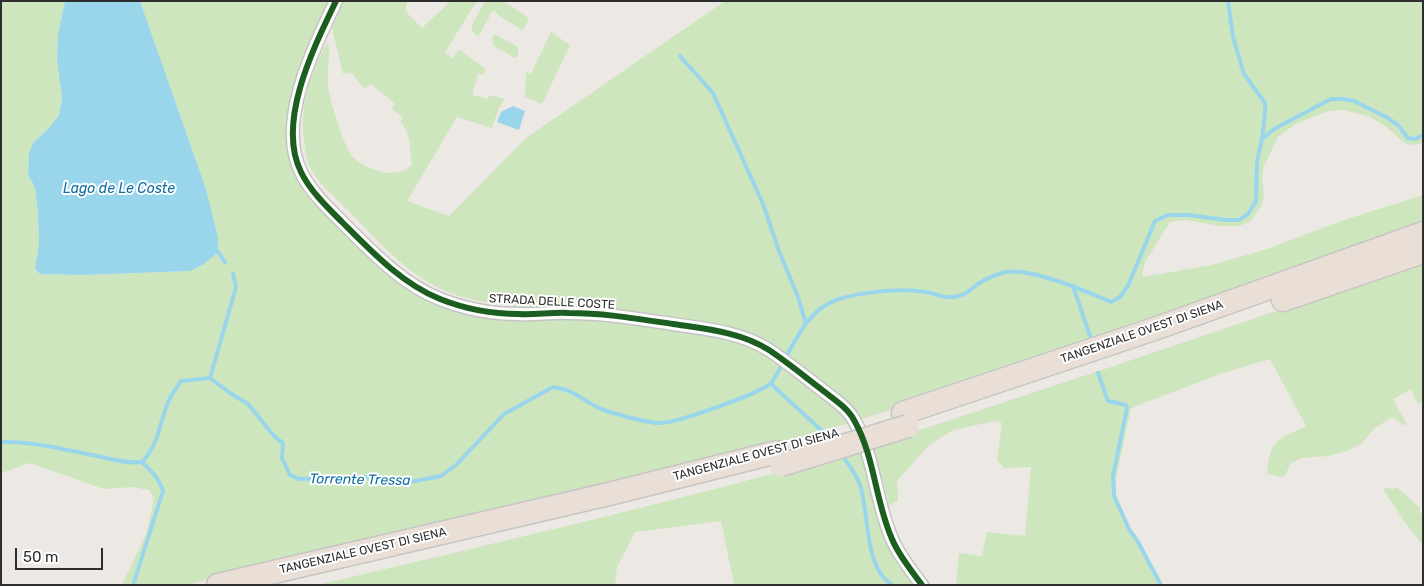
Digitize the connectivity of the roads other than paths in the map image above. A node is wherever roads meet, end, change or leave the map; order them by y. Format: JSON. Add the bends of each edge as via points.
{"nodes":[{"id":1,"x":336,"y":1,"type":"edge"},
{"id":2,"x":1423,"y":233,"type":"edge"},
{"id":3,"x":1423,"y":252,"type":"edge"},
{"id":4,"x":905,"y":419,"type":"junction"},
{"id":5,"x":565,"y":511,"type":"junction"},
{"id":6,"x":218,"y":585,"type":"edge"},
{"id":7,"x":279,"y":585,"type":"edge"},
{"id":8,"x":922,"y":585,"type":"edge"}],
"edges":[{"from":1,"to":8,"type":"street","name":"STRADA DELLE COSTE","via":[[300,89],[292,134],[294,152],[306,182],[364,244],[397,272],[440,299],[494,312],[569,313],[715,330],[767,349],[840,404],[854,420],[871,461],[892,539]]},
{"from":2,"to":4,"type":"highway","name":"TANGENZIALE OVEST DI SIENA"},
{"from":3,"to":4,"type":"highway","name":"TANGENZIALE OVEST DI SIENA","via":[[1162,342]]},
{"from":4,"to":5,"type":"highway","name":"TANGENZIALE OVEST DI SIENA"},
{"from":5,"to":6,"type":"highway","name":"TANGENZIALE OVEST DI SIENA"},
{"from":5,"to":7,"type":"highway","name":"TANGENZIALE OVEST DI SIENA"}]}
